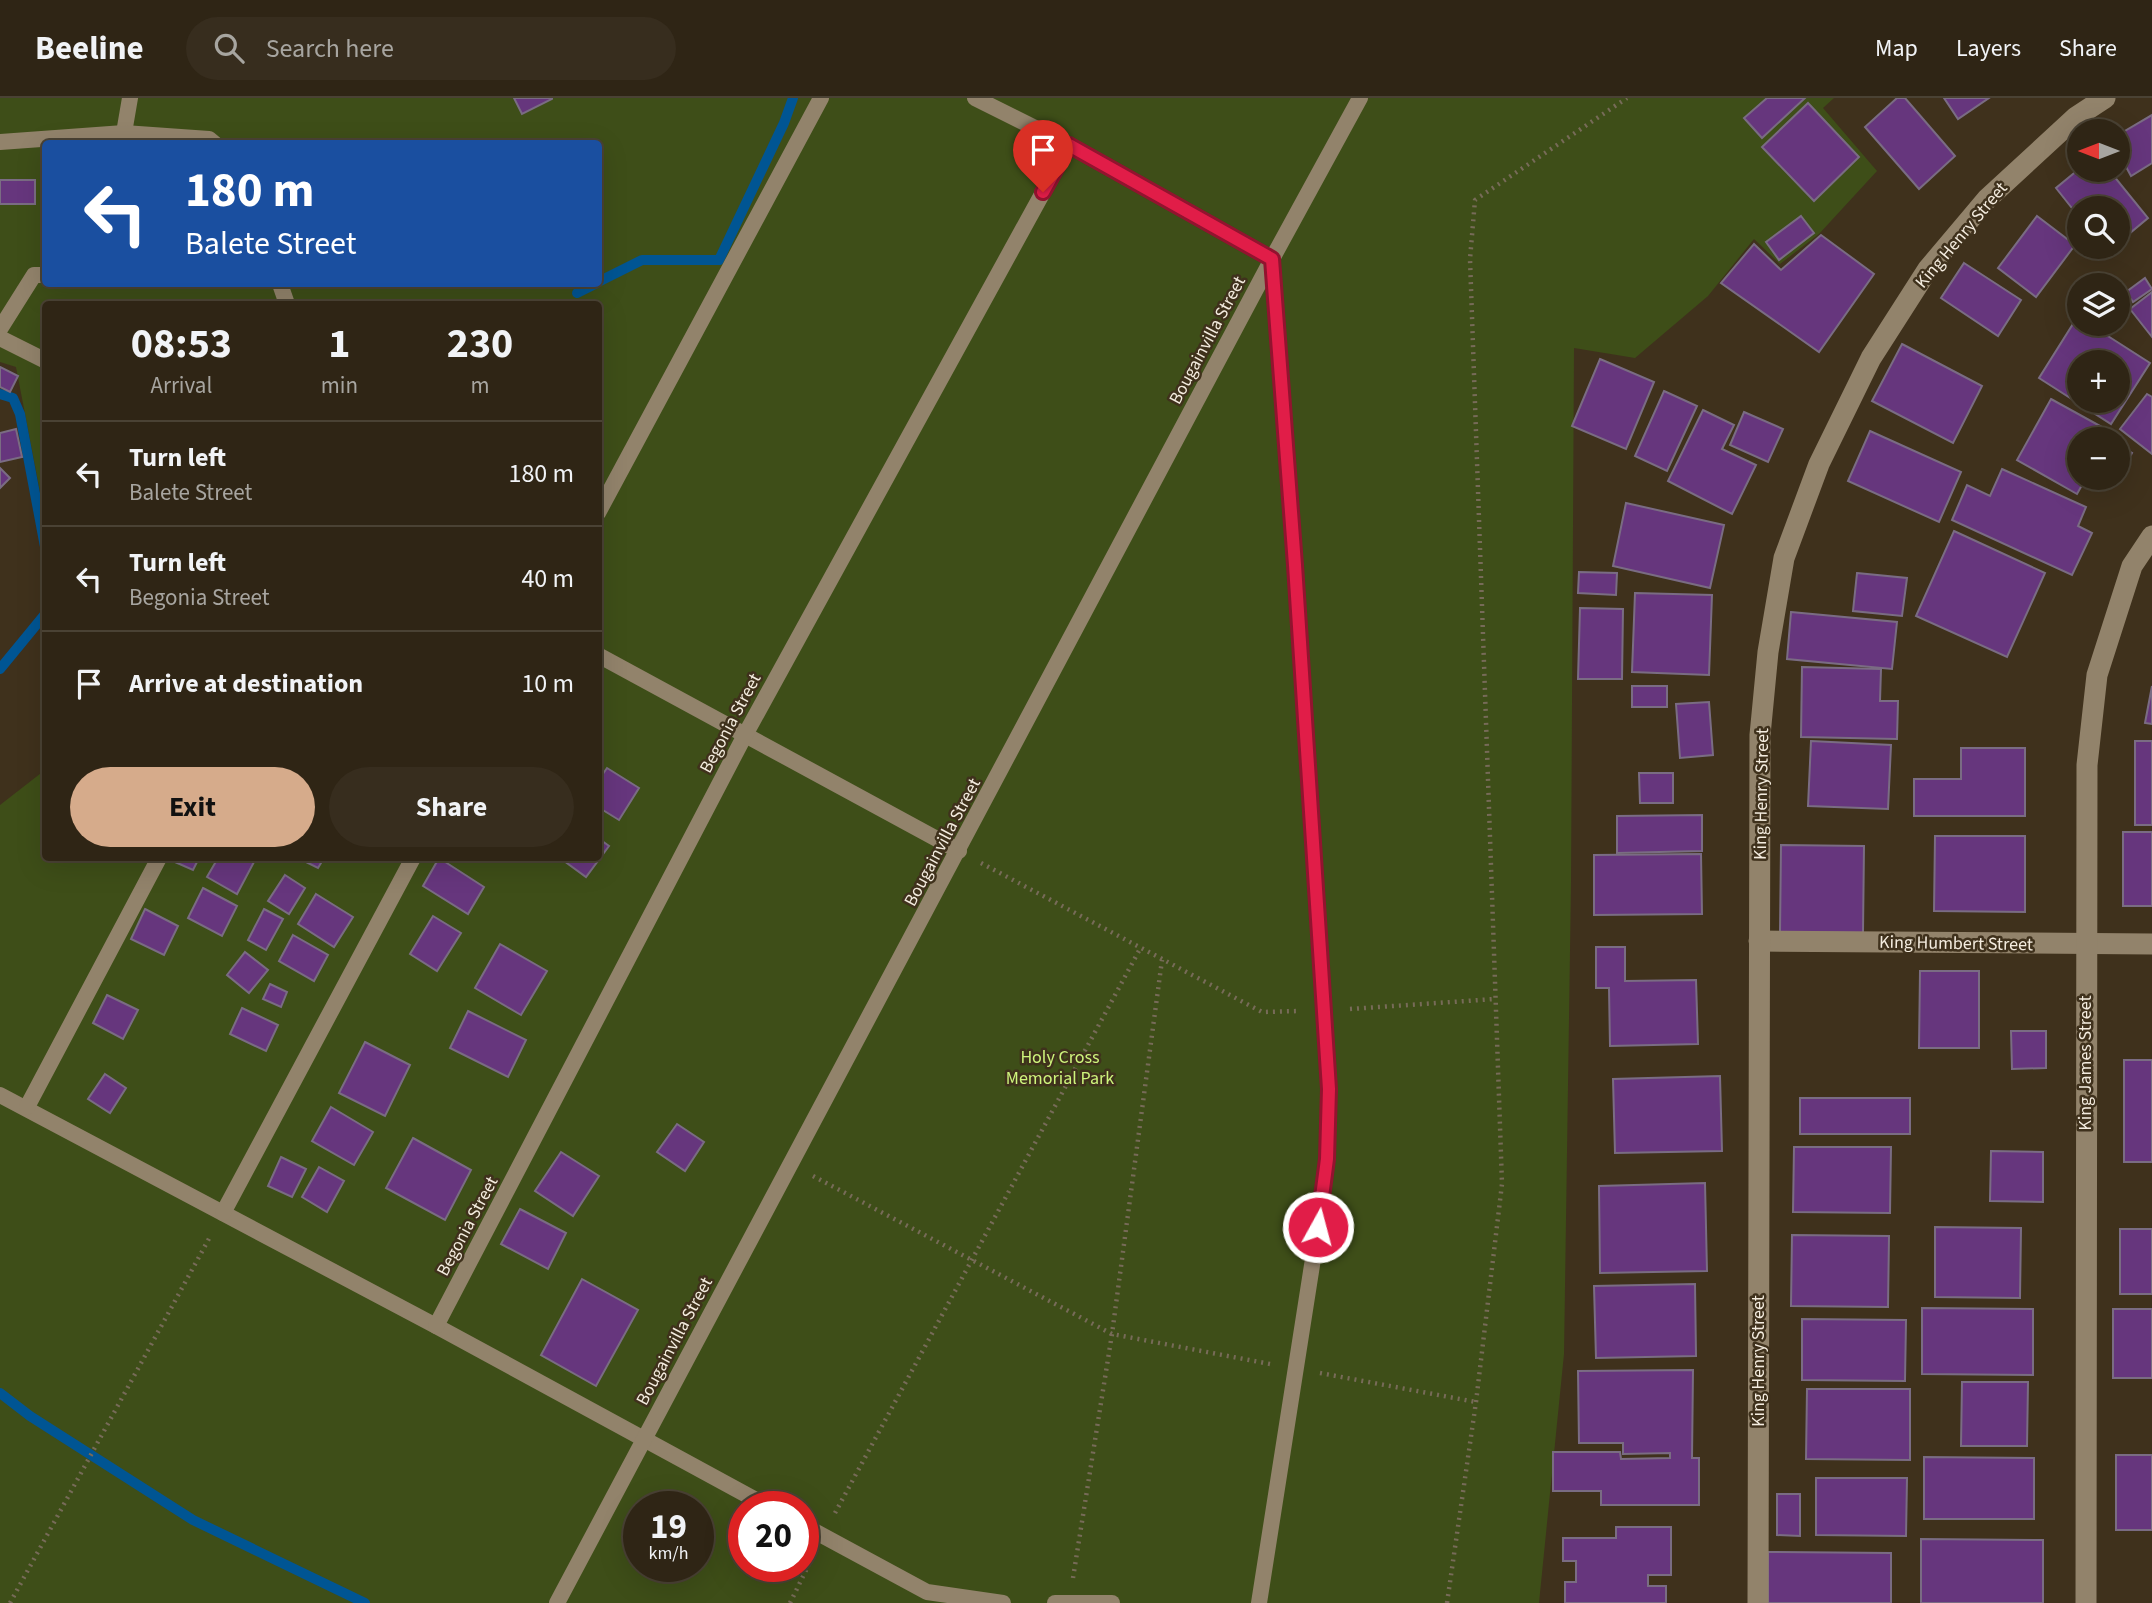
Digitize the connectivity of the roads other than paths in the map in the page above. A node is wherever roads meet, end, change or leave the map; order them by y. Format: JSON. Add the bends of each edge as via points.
{"nodes":[{"id":1,"x":130,"y":98,"type":"edge"},
{"id":2,"x":821,"y":98,"type":"edge"},
{"id":3,"x":975,"y":98,"type":"edge"},
{"id":4,"x":1360,"y":98,"type":"edge"},
{"id":5,"x":2105,"y":98,"type":"edge"},
{"id":6,"x":124,"y":133,"type":"junction"},
{"id":7,"x":210,"y":140,"type":"edge"},
{"id":8,"x":0,"y":142,"type":"edge"},
{"id":9,"x":1069,"y":145,"type":"junction"},
{"id":10,"x":1272,"y":259,"type":"junction"},
{"id":11,"x":42,"y":275,"type":"edge"},
{"id":12,"x":0,"y":329,"type":"edge"},
{"id":13,"x":0,"y":338,"type":"edge"},
{"id":14,"x":42,"y":359,"type":"edge"},
{"id":15,"x":602,"y":506,"type":"edge"},
{"id":16,"x":2152,"y":536,"type":"edge"},
{"id":17,"x":602,"y":657,"type":"edge"},
{"id":18,"x":745,"y":735,"type":"junction"},
{"id":19,"x":959,"y":851,"type":"junction"},
{"id":20,"x":157,"y":861,"type":"edge"},
{"id":21,"x":412,"y":861,"type":"edge"},
{"id":22,"x":1759,"y":942,"type":"junction"},
{"id":23,"x":2152,"y":943,"type":"edge"},
{"id":24,"x":2085,"y":944,"type":"junction"},
{"id":25,"x":0,"y":1094,"type":"edge"},
{"id":26,"x":27,"y":1107,"type":"junction"},
{"id":27,"x":223,"y":1213,"type":"junction"},
{"id":28,"x":436,"y":1326,"type":"junction"},
{"id":29,"x":643,"y":1439,"type":"junction"},
{"id":30,"x":739,"y":1491,"type":"edge"},
{"id":31,"x":819,"y":1534,"type":"edge"},
{"id":32,"x":557,"y":1603,"type":"edge"},
{"id":33,"x":1003,"y":1603,"type":"edge"},
{"id":34,"x":1055,"y":1603,"type":"edge"},
{"id":35,"x":1069,"y":1603,"type":"edge"},
{"id":36,"x":1112,"y":1603,"type":"edge"},
{"id":37,"x":1259,"y":1603,"type":"edge"},
{"id":38,"x":1758,"y":1603,"type":"edge"},
{"id":39,"x":2086,"y":1603,"type":"edge"}],
"edges":[{"from":1,"to":6,"type":"lane"},
{"from":2,"to":15,"type":"lane"},
{"from":3,"to":9,"type":"lane"},
{"from":4,"to":10,"type":"lane","name":"Bougainvilla Street"},
{"from":5,"to":22,"type":"street","name":"King Henry Street","via":[[2076,117],[1987,199],[1928,269],[1871,358],[1819,464],[1784,558],[1768,652],[1760,735]]},
{"from":6,"to":7,"type":"lane"},
{"from":6,"to":8,"type":"lane"},
{"from":9,"to":10,"type":"lane"},
{"from":9,"to":18,"type":"lane","name":"Begonia Street"},
{"from":10,"to":19,"type":"lane","name":"Bougainvilla Street"},
{"from":10,"to":37,"type":"lane","via":[[1329,1089],[1327,1159]]},
{"from":11,"to":12,"type":"lane","via":[[34,275]]},
{"from":13,"to":14,"type":"lane"},
{"from":16,"to":24,"type":"street","name":"King James Street","via":[[2132,566],[2097,675],[2087,765]]},
{"from":17,"to":18,"type":"lane"},
{"from":18,"to":19,"type":"lane"},
{"from":18,"to":28,"type":"lane","name":"Begonia Street"},
{"from":19,"to":29,"type":"lane","name":"Bougainvilla Street"},
{"from":20,"to":26,"type":"lane"},
{"from":21,"to":27,"type":"lane"},
{"from":22,"to":24,"type":"street","name":"King Humbert Street"},
{"from":22,"to":38,"type":"street","name":"King Henry Street"},
{"from":23,"to":24,"type":"street","name":"King Humbert Street"},
{"from":24,"to":39,"type":"street","name":"King James Street"},
{"from":25,"to":26,"type":"lane"},
{"from":26,"to":27,"type":"lane"},
{"from":27,"to":28,"type":"lane"},
{"from":28,"to":29,"type":"lane"},
{"from":29,"to":30,"type":"lane"},
{"from":29,"to":32,"type":"lane","name":"Bougainvilla Street"},
{"from":31,"to":33,"type":"lane","via":[[927,1592]]},
{"from":34,"to":35,"type":"lane"},
{"from":35,"to":36,"type":"lane"}]}
